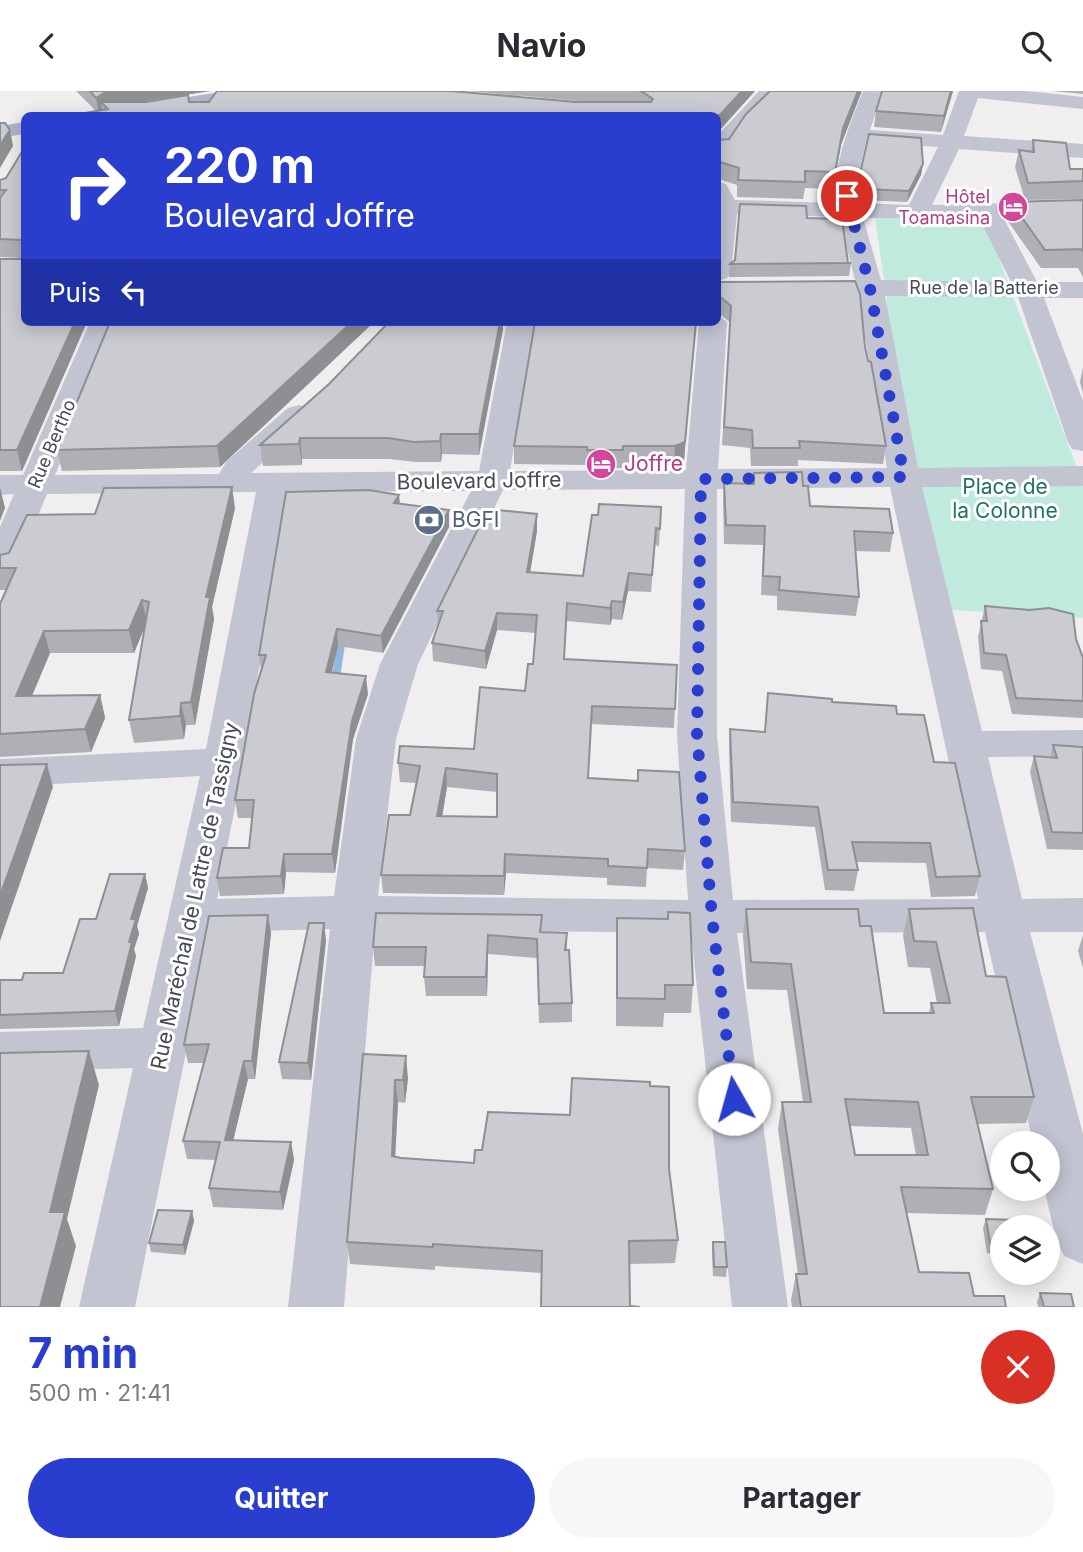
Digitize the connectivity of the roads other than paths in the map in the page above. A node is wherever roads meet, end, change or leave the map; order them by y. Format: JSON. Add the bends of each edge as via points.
{"nodes":[{"id":1,"x":266,"y":91,"type":"edge"},
{"id":2,"x":517,"y":91,"type":"edge"},
{"id":3,"x":771,"y":91,"type":"edge"},
{"id":4,"x":873,"y":91,"type":"edge"},
{"id":5,"x":970,"y":91,"type":"edge"},
{"id":6,"x":1083,"y":103,"type":"edge"},
{"id":7,"x":479,"y":107,"type":"edge"},
{"id":8,"x":534,"y":107,"type":"edge"},
{"id":9,"x":205,"y":109,"type":"edge"},
{"id":10,"x":158,"y":112,"type":"edge"},
{"id":11,"x":727,"y":123,"type":"edge"},
{"id":12,"x":21,"y":128,"type":"edge"},
{"id":13,"x":0,"y":132,"type":"edge"},
{"id":14,"x":857,"y":135,"type":"junction"},
{"id":15,"x":721,"y":140,"type":"edge"},
{"id":16,"x":951,"y":142,"type":"junction"},
{"id":17,"x":1083,"y":152,"type":"edge"},
{"id":18,"x":722,"y":198,"type":"edge"},
{"id":19,"x":1083,"y":208,"type":"edge"},
{"id":20,"x":849,"y":211,"type":"junction"},
{"id":21,"x":988,"y":211,"type":"junction"},
{"id":22,"x":917,"y":212,"type":"junction"},
{"id":23,"x":722,"y":283,"type":"edge"},
{"id":24,"x":1027,"y":287,"type":"junction"},
{"id":25,"x":815,"y":288,"type":"edge"},
{"id":26,"x":870,"y":288,"type":"junction"},
{"id":27,"x":1083,"y":290,"type":"edge"},
{"id":28,"x":102,"y":326,"type":"edge"},
{"id":29,"x":520,"y":326,"type":"edge"},
{"id":30,"x":713,"y":326,"type":"edge"},
{"id":31,"x":319,"y":396,"type":"edge"},
{"id":32,"x":1083,"y":442,"type":"edge"},
{"id":33,"x":1083,"y":476,"type":"edge"},
{"id":34,"x":904,"y":477,"type":"junction"},
{"id":35,"x":701,"y":479,"type":"junction"},
{"id":36,"x":492,"y":481,"type":"junction"},
{"id":37,"x":229,"y":483,"type":"junction"},
{"id":38,"x":274,"y":483,"type":"junction"},
{"id":39,"x":0,"y":485,"type":"edge"},
{"id":40,"x":34,"y":485,"type":"junction"},
{"id":41,"x":0,"y":566,"type":"edge"},
{"id":42,"x":1083,"y":743,"type":"edge"},
{"id":43,"x":966,"y":744,"type":"junction"},
{"id":44,"x":224,"y":761,"type":"junction"},
{"id":45,"x":0,"y":773,"type":"edge"},
{"id":46,"x":354,"y":912,"type":"junction"},
{"id":47,"x":1003,"y":913,"type":"junction"},
{"id":48,"x":1083,"y":915,"type":"edge"},
{"id":49,"x":188,"y":916,"type":"junction"},
{"id":50,"x":712,"y":917,"type":"junction"},
{"id":51,"x":164,"y":1047,"type":"junction"},
{"id":52,"x":0,"y":1052,"type":"edge"},
{"id":53,"x":1083,"y":1239,"type":"edge"},
{"id":54,"x":107,"y":1307,"type":"edge"},
{"id":55,"x":316,"y":1307,"type":"edge"},
{"id":56,"x":760,"y":1307,"type":"edge"}],
"edges":[{"from":1,"to":9,"type":"main road"},
{"from":2,"to":7,"type":"street"},
{"from":3,"to":11,"type":"street"},
{"from":4,"to":14,"type":"street"},
{"from":5,"to":6,"type":"street"},
{"from":5,"to":16,"type":"street"},
{"from":7,"to":8,"type":"street"},
{"from":9,"to":10,"type":"main road"},
{"from":11,"to":15,"type":"street"},
{"from":12,"to":13,"type":"main road"},
{"from":14,"to":16,"type":"street"},
{"from":14,"to":20,"type":"street","via":[[846,180]]},
{"from":16,"to":17,"type":"street"},
{"from":16,"to":22,"type":"street"},
{"from":18,"to":20,"type":"street"},
{"from":18,"to":23,"type":"street"},
{"from":19,"to":21,"type":"street"},
{"from":20,"to":22,"type":"street"},
{"from":20,"to":26,"type":"street"},
{"from":21,"to":22,"type":"street"},
{"from":21,"to":24,"type":"street"},
{"from":24,"to":26,"type":"street","name":"Rue de la Batterie"},
{"from":24,"to":27,"type":"street","name":"Rue de la Batterie"},
{"from":24,"to":32,"type":"street"},
{"from":25,"to":26,"type":"street","name":"Rue de la Batterie"},
{"from":26,"to":34,"type":"street"},
{"from":28,"to":40,"type":"street","name":"Rue Bertho"},
{"from":29,"to":36,"type":"street"},
{"from":30,"to":35,"type":"street"},
{"from":31,"to":37,"type":"street","via":[[238,468]]},
{"from":33,"to":34,"type":"street","name":"Boulevard Joffre"},
{"from":34,"to":35,"type":"street","name":"Boulevard Joffre"},
{"from":34,"to":43,"type":"street"},
{"from":35,"to":36,"type":"street","name":"Boulevard Joffre"},
{"from":35,"to":50,"type":"street","via":[[697,734]]},
{"from":36,"to":38,"type":"street","name":"Boulevard Joffre"},
{"from":36,"to":46,"type":"street","via":[[399,664],[376,739]]},
{"from":37,"to":38,"type":"street","name":"Boulevard Joffre"},
{"from":37,"to":40,"type":"street","name":"Boulevard Joffre"},
{"from":38,"to":44,"type":"street","name":"Rue Maréchal de Lattre de Tassigny"},
{"from":39,"to":40,"type":"street","name":"Boulevard Joffre"},
{"from":40,"to":41,"type":"street","name":"Rue Bertho"},
{"from":42,"to":43,"type":"street"},
{"from":43,"to":47,"type":"street"},
{"from":44,"to":45,"type":"street"},
{"from":44,"to":49,"type":"street","name":"Rue Maréchal de Lattre de Tassigny"},
{"from":46,"to":49,"type":"street"},
{"from":46,"to":50,"type":"street"},
{"from":46,"to":55,"type":"street"},
{"from":47,"to":48,"type":"street"},
{"from":47,"to":50,"type":"street"},
{"from":47,"to":53,"type":"street"},
{"from":49,"to":51,"type":"street","name":"Rue Maréchal de Lattre de Tassigny"},
{"from":50,"to":56,"type":"street"},
{"from":51,"to":52,"type":"street"},
{"from":51,"to":54,"type":"street","name":"Rue Maréchal de Lattre de Tassigny"}]}
